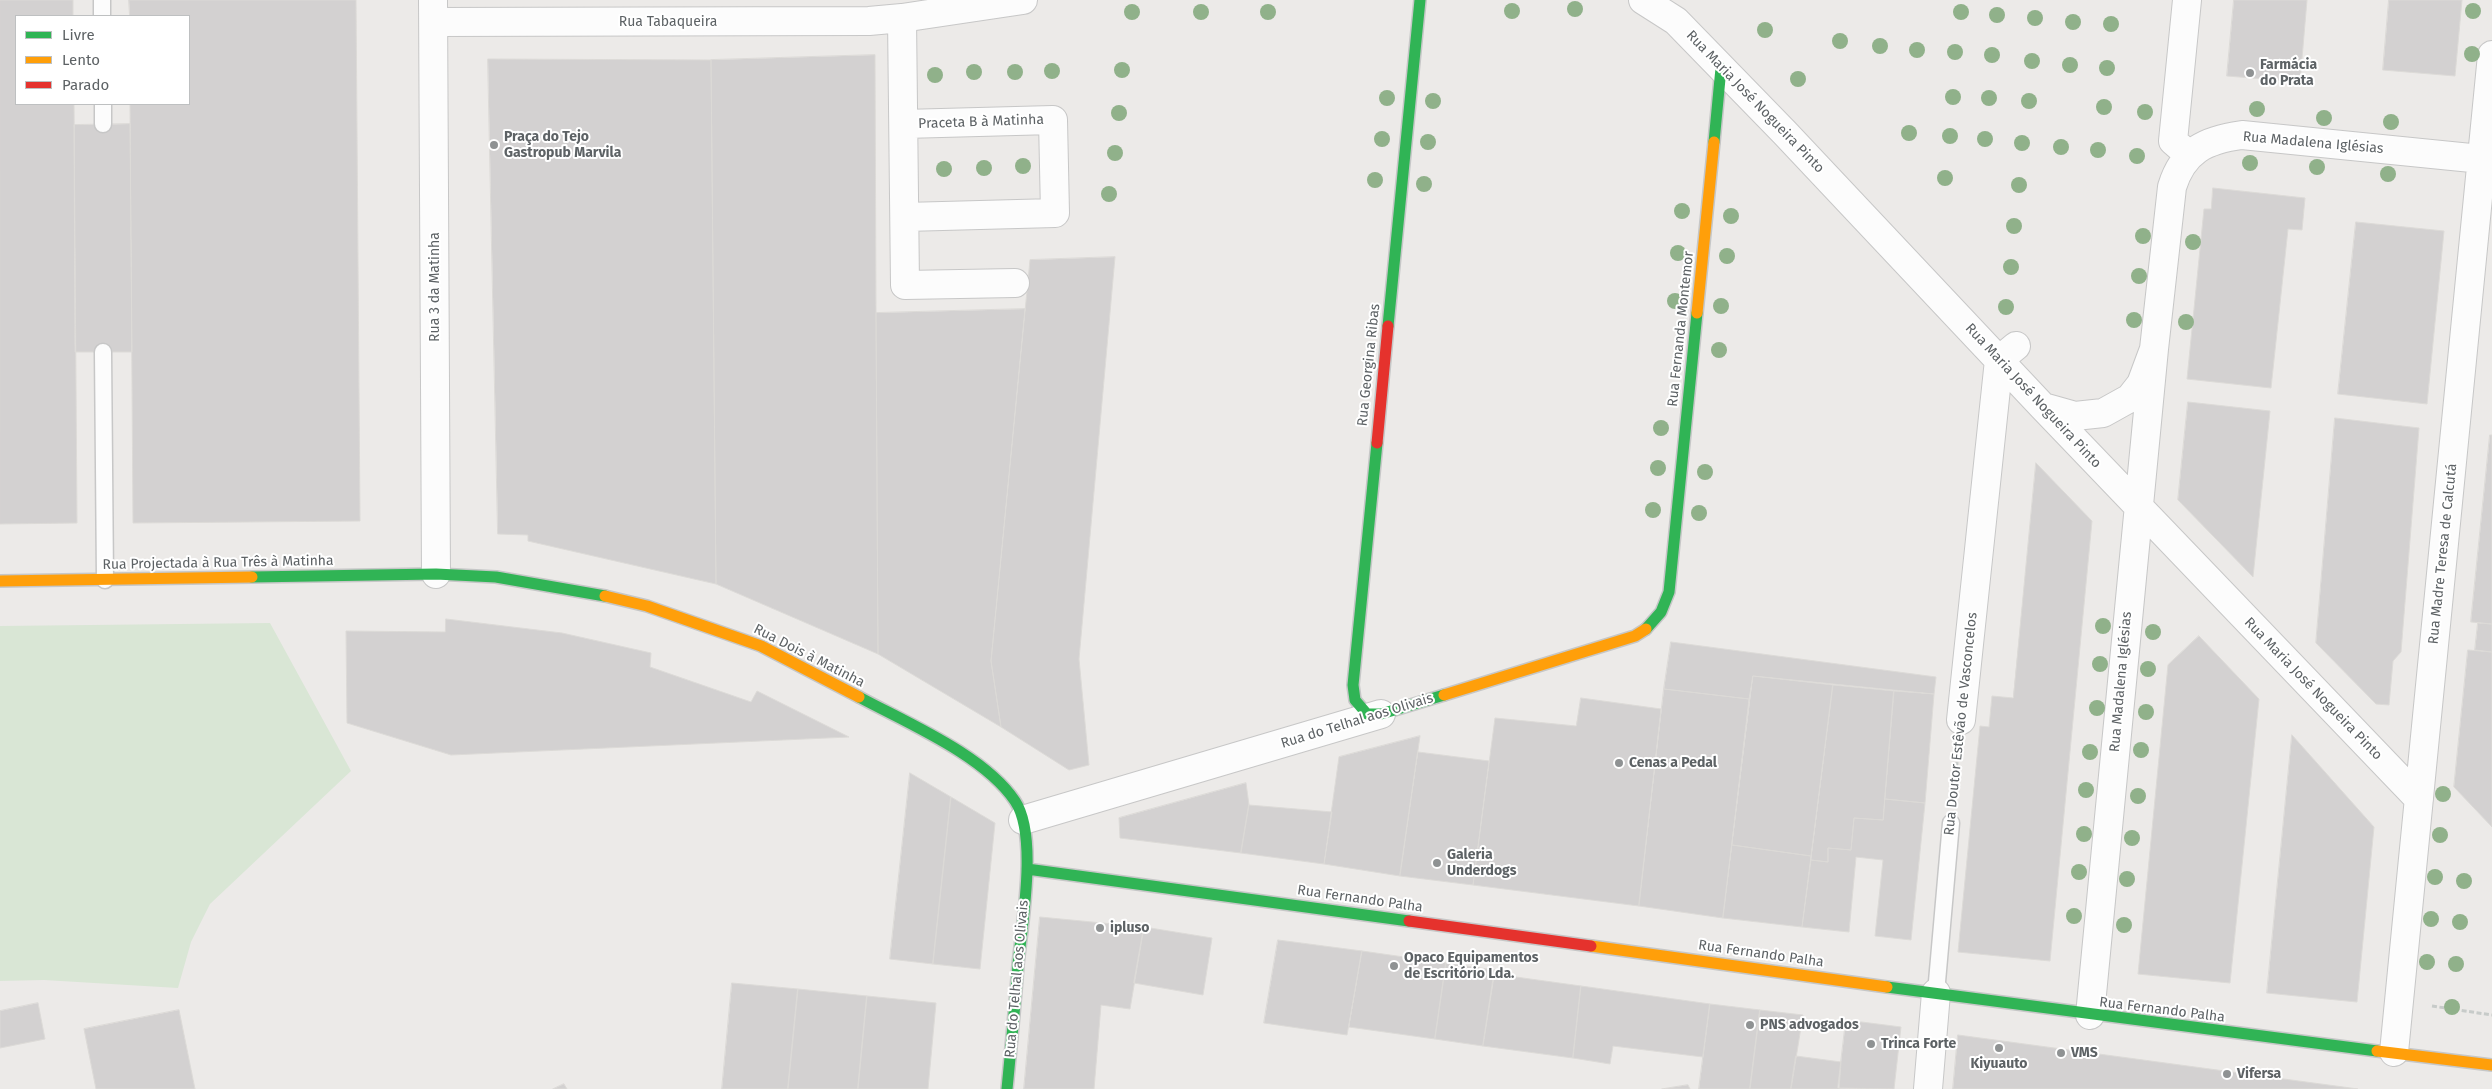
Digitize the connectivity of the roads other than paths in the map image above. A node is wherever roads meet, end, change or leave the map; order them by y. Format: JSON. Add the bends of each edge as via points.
{"nodes":[{"id":1,"x":102,"y":0,"type":"edge"},
{"id":2,"x":1023,"y":0,"type":"edge"},
{"id":3,"x":1420,"y":0,"type":"edge"},
{"id":4,"x":1643,"y":0,"type":"edge"},
{"id":5,"x":2187,"y":0,"type":"edge"},
{"id":6,"x":433,"y":11,"type":"edge"},
{"id":7,"x":102,"y":15,"type":"edge"},
{"id":8,"x":902,"y":18,"type":"junction"},
{"id":9,"x":2492,"y":55,"type":"edge"},
{"id":10,"x":1721,"y":68,"type":"junction"},
{"id":11,"x":103,"y":105,"type":"edge"},
{"id":12,"x":103,"y":124,"type":"dead end"},
{"id":13,"x":904,"y":124,"type":"junction"},
{"id":14,"x":2189,"y":155,"type":"junction"},
{"id":15,"x":2487,"y":159,"type":"edge"},
{"id":16,"x":905,"y":217,"type":"junction"},
{"id":17,"x":1015,"y":283,"type":"dead end"},
{"id":18,"x":2154,"y":349,"type":"junction"},
{"id":19,"x":103,"y":352,"type":"dead end"},
{"id":20,"x":2007,"y":353,"type":"junction"},
{"id":21,"x":2043,"y":407,"type":"junction"},
{"id":22,"x":2138,"y":506,"type":"junction"},
{"id":23,"x":436,"y":574,"type":"junction"},
{"id":24,"x":105,"y":580,"type":"junction"},
{"id":25,"x":0,"y":581,"type":"edge"},
{"id":26,"x":1669,"y":592,"type":"joint"},
{"id":27,"x":1381,"y":714,"type":"junction"},
{"id":28,"x":1962,"y":720,"type":"road end"},
{"id":29,"x":2419,"y":799,"type":"junction"},
{"id":30,"x":1023,"y":820,"type":"junction"},
{"id":31,"x":1951,"y":823,"type":"road end"},
{"id":32,"x":1027,"y":869,"type":"junction"},
{"id":33,"x":1936,"y":993,"type":"junction"},
{"id":34,"x":2090,"y":1016,"type":"junction"},
{"id":35,"x":2394,"y":1052,"type":"junction"},
{"id":36,"x":2492,"y":1065,"type":"edge"},
{"id":37,"x":1007,"y":1089,"type":"edge"},
{"id":38,"x":1928,"y":1089,"type":"edge"}],
"edges":[{"from":1,"to":7,"type":"lane"},
{"from":2,"to":8,"type":"street"},
{"from":3,"to":27,"type":"street","name":"Rua Georgina Ribas","via":[[1353,685],[1359,706],[1367,714]]},
{"from":4,"to":10,"type":"street","name":"Rua Maria José Nogueira Pinto","via":[[1676,21]]},
{"from":5,"to":14,"type":"street","via":[[2173,141]]},
{"from":6,"to":8,"type":"street","name":"Rua Tabaqueira","via":[[838,21]]},
{"from":6,"to":23,"type":"street","name":"Rua 3 da Matinha"},
{"from":8,"to":13,"type":"street","name":"Praceta B à Matinha"},
{"from":9,"to":15,"type":"street","name":"Rua Madre Teresa de Calcutá"},
{"from":10,"to":20,"type":"street","name":"Rua Maria José Nogueira Pinto"},
{"from":10,"to":26,"type":"street","name":"Rua Fernanda Montemor"},
{"from":11,"to":12,"type":"lane"},
{"from":13,"to":16,"type":"street","name":"Praceta B à Matinha"},
{"from":13,"to":16,"type":"street","name":"Praceta B à Matinha","via":[[1053,120],[1055,213]]},
{"from":14,"to":15,"type":"street","name":"Rua Madalena Iglésias","via":[[2214,141],[2242,135]]},
{"from":14,"to":18,"type":"street","name":"Rua Madalena Iglésias","via":[[2176,173],[2169,204]]},
{"from":15,"to":29,"type":"street","name":"Rua Madre Teresa de Calcutá"},
{"from":16,"to":17,"type":"street","name":"Praceta B à Matinha","via":[[905,285]]},
{"from":18,"to":21,"type":"street","name":"Rua Madalena Iglésias","via":[[2141,384],[2130,398],[2116,407],[2103,413],[2074,416]]},
{"from":18,"to":22,"type":"street","name":"Rua Madalena Iglésias"},
{"from":19,"to":24,"type":"lane"},
{"from":20,"to":21,"type":"street","name":"Rua Maria José Nogueira Pinto"},
{"from":20,"to":28,"type":"street","name":"Rua Doutor Estêvão de Vasconcelos"},
{"from":21,"to":22,"type":"street","name":"Rua Maria José Nogueira Pinto"},
{"from":22,"to":29,"type":"street","name":"Rua Maria José Nogueira Pinto"},
{"from":22,"to":34,"type":"street","name":"Rua Madalena Iglésias"},
{"from":23,"to":24,"type":"street","name":"Rua Projectada à Rua Três à Matinha"},
{"from":23,"to":30,"type":"street","name":"Rua Dois à Matinha","via":[[496,577],[608,596],[647,606],[761,646],[980,765],[1016,802]]},
{"from":24,"to":25,"type":"street","name":"Rua Projectada à Rua Três à Matinha"},
{"from":26,"to":27,"type":"street","name":"Rua do Telhal aos Olivais","via":[[1659,615],[1645,631],[1635,636]]},
{"from":27,"to":30,"type":"street","name":"Rua do Telhal aos Olivais"},
{"from":29,"to":35,"type":"street","name":"Rua Madre Teresa de Calcutá"},
{"from":30,"to":32,"type":"street","name":"Rua Dois à Matinha"},
{"from":31,"to":33,"type":"lane","name":"Rua Doutor Estêvão de Vasconcelos"},
{"from":32,"to":33,"type":"street","name":"Rua Fernando Palha"},
{"from":32,"to":37,"type":"street","name":"Rua do Telhal aos Olivais"},
{"from":33,"to":34,"type":"street","name":"Rua Fernando Palha"},
{"from":33,"to":38,"type":"street","name":"Rua Doutor Estêvão de Vasconcelos"},
{"from":34,"to":35,"type":"street","name":"Rua Fernando Palha"},
{"from":35,"to":36,"type":"street","name":"Rua Fernando Palha"}]}
